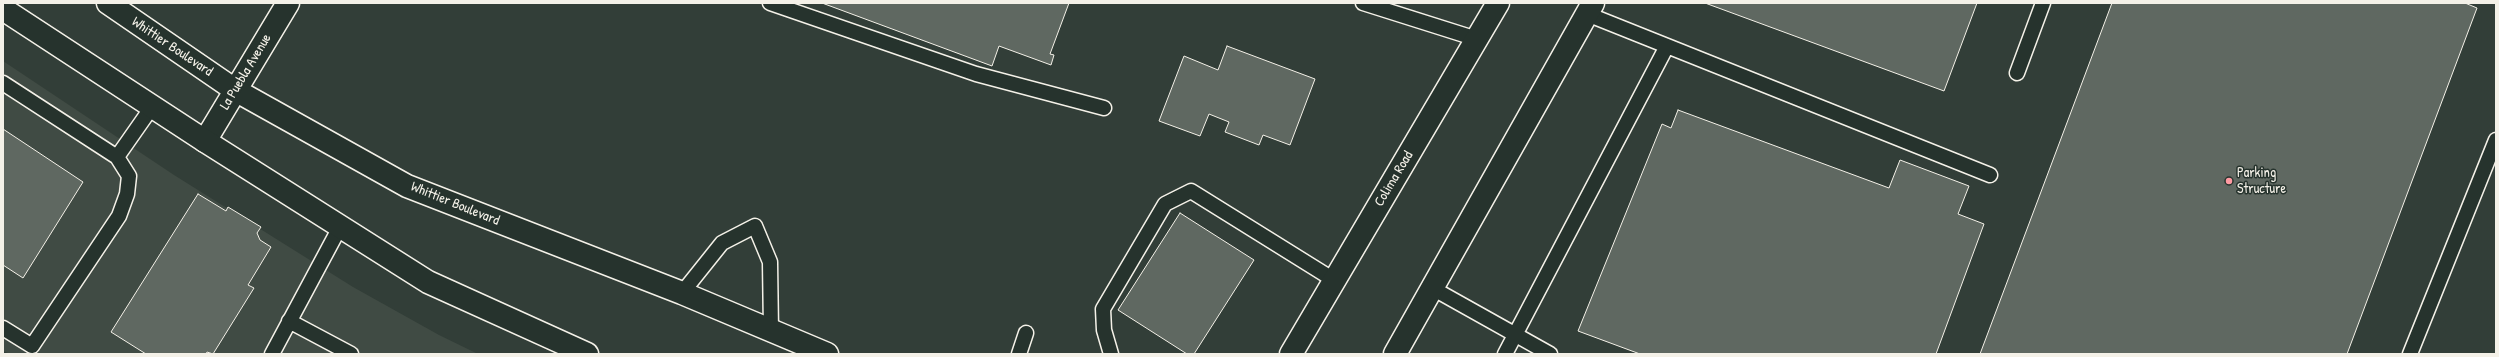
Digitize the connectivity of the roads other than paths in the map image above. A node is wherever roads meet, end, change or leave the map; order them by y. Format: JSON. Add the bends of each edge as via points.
{"nodes":[{"id":1,"x":108,"y":3,"type":"edge"},
{"id":2,"x":770,"y":3,"type":"edge"},
{"id":3,"x":1363,"y":3,"type":"edge"},
{"id":4,"x":1498,"y":3,"type":"edge"},
{"id":5,"x":2043,"y":3,"type":"edge"},
{"id":6,"x":279,"y":6,"type":"edge"},
{"id":7,"x":1590,"y":8,"type":"edge"},
{"id":8,"x":3,"y":9,"type":"edge"},
{"id":9,"x":1477,"y":39,"type":"junction"},
{"id":10,"x":1667,"y":46,"type":"junction"},
{"id":11,"x":2017,"y":73,"type":"dead end"},
{"id":12,"x":3,"y":83,"type":"edge"},
{"id":13,"x":235,"y":90,"type":"junction"},
{"id":14,"x":152,"y":107,"type":"junction"},
{"id":15,"x":1104,"y":108,"type":"dead end"},
{"id":16,"x":2496,"y":140,"type":"edge"},
{"id":17,"x":205,"y":141,"type":"junction"},
{"id":18,"x":118,"y":157,"type":"junction"},
{"id":19,"x":1990,"y":175,"type":"dead end"},
{"id":20,"x":340,"y":227,"type":"junction"},
{"id":21,"x":1334,"y":280,"type":"junction"},
{"id":22,"x":1432,"y":288,"type":"junction"},
{"id":23,"x":682,"y":293,"type":"junction"},
{"id":24,"x":289,"y":321,"type":"junction"},
{"id":25,"x":3,"y":328,"type":"edge"},
{"id":26,"x":771,"y":331,"type":"junction"},
{"id":27,"x":1026,"y":333,"type":"dead end"},
{"id":28,"x":1515,"y":333,"type":"junction"},
{"id":29,"x":30,"y":350,"type":"edge"},
{"id":30,"x":272,"y":354,"type":"edge"},
{"id":31,"x":351,"y":354,"type":"edge"},
{"id":32,"x":587,"y":354,"type":"edge"},
{"id":33,"x":827,"y":354,"type":"edge"},
{"id":34,"x":1019,"y":354,"type":"edge"},
{"id":35,"x":1111,"y":354,"type":"edge"},
{"id":36,"x":1290,"y":354,"type":"edge"},
{"id":37,"x":1395,"y":354,"type":"edge"},
{"id":38,"x":1505,"y":354,"type":"edge"},
{"id":39,"x":1550,"y":354,"type":"edge"},
{"id":40,"x":2410,"y":354,"type":"edge"}],
"edges":[{"from":1,"to":13,"type":"main road","name":"Whittier Boulevard"},
{"from":2,"to":15,"type":"lane","via":[[976,74]]},
{"from":3,"to":9,"type":"lane"},
{"from":4,"to":9,"type":"main road","name":"Colima Road"},
{"from":5,"to":11,"type":"lane"},
{"from":6,"to":13,"type":"main road","name":"La Puebla Avenue"},
{"from":7,"to":10,"type":"lane"},
{"from":7,"to":22,"type":"main road"},
{"from":8,"to":14,"type":"main road"},
{"from":9,"to":21,"type":"main road","name":"Colima Road"},
{"from":10,"to":19,"type":"lane"},
{"from":10,"to":28,"type":"lane"},
{"from":12,"to":18,"type":"lane"},
{"from":13,"to":17,"type":"main road","name":"La Puebla Avenue"},
{"from":13,"to":23,"type":"main road","name":"Whittier Boulevard","via":[[407,186]]},
{"from":14,"to":17,"type":"main road"},
{"from":14,"to":18,"type":"lane"},
{"from":16,"to":40,"type":"lane"},
{"from":17,"to":20,"type":"main road"},
{"from":18,"to":29,"type":"lane","via":[[129,176],[127,194],[119,216]]},
{"from":20,"to":24,"type":"lane"},
{"from":20,"to":32,"type":"main road","via":[[428,282]]},
{"from":21,"to":35,"type":"lane","via":[[1191,191],[1165,204],[1103,309],[1104,330]]},
{"from":21,"to":36,"type":"main road","name":"Colima Road"},
{"from":22,"to":28,"type":"lane"},
{"from":22,"to":37,"type":"main road"},
{"from":23,"to":26,"type":"main road","name":"Whittier Boulevard"},
{"from":23,"to":26,"type":"lane","via":[[722,243],[755,226],[770,262]]},
{"from":24,"to":30,"type":"lane"},
{"from":24,"to":31,"type":"lane"},
{"from":25,"to":29,"type":"lane"},
{"from":26,"to":33,"type":"main road","name":"Whittier Boulevard"},
{"from":27,"to":34,"type":"lane"},
{"from":28,"to":38,"type":"lane"},
{"from":28,"to":39,"type":"lane"}]}
